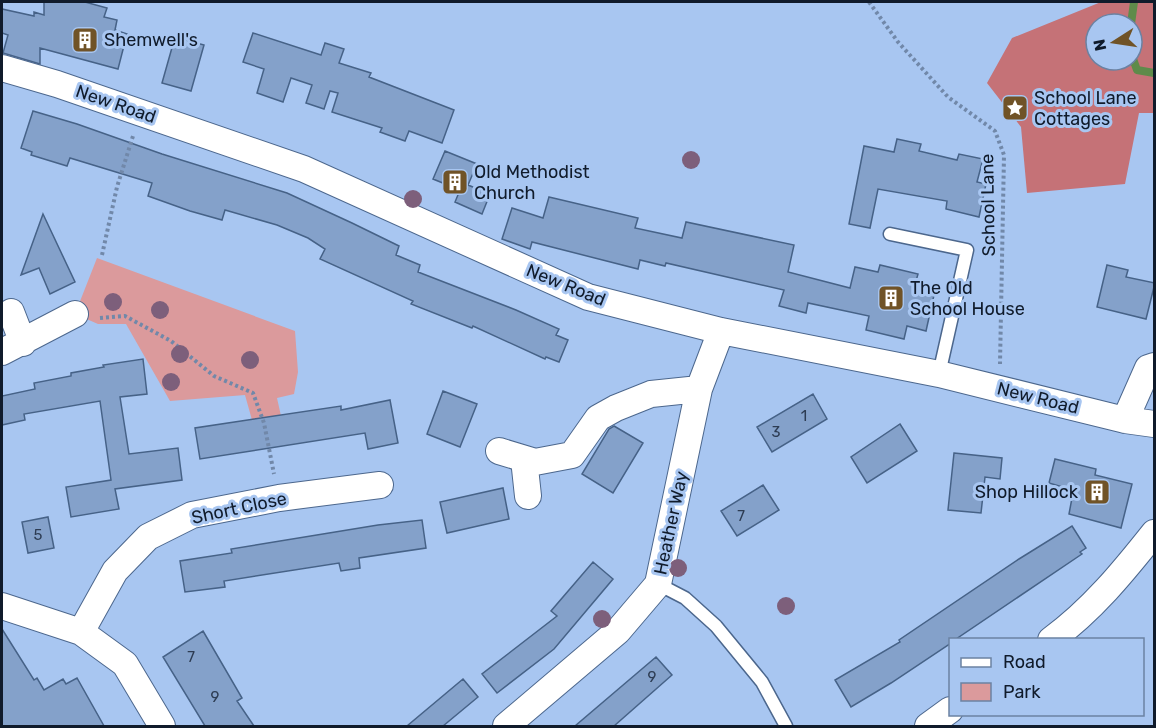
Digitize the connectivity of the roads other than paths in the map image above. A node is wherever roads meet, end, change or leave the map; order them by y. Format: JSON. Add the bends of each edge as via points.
{"nodes":[{"id":1,"x":2,"y":68,"type":"edge"},
{"id":2,"x":890,"y":234,"type":"dead end"},
{"id":3,"x":11,"y":312,"type":"dead end"},
{"id":4,"x":75,"y":314,"type":"road end"},
{"id":5,"x":721,"y":331,"type":"junction"},
{"id":6,"x":12,"y":347,"type":"edge"},
{"id":7,"x":1155,"y":366,"type":"edge"},
{"id":8,"x":939,"y":374,"type":"junction"},
{"id":9,"x":699,"y":389,"type":"junction"},
{"id":10,"x":1125,"y":420,"type":"junction"},
{"id":11,"x":1155,"y":424,"type":"edge"},
{"id":12,"x":499,"y":450,"type":"dead end"},
{"id":13,"x":524,"y":459,"type":"junction"},
{"id":14,"x":380,"y":485,"type":"dead end"},
{"id":15,"x":528,"y":496,"type":"dead end"},
{"id":16,"x":1153,"y":538,"type":"edge"},
{"id":17,"x":658,"y":584,"type":"junction"},
{"id":18,"x":2,"y":606,"type":"edge"},
{"id":19,"x":81,"y":632,"type":"junction"},
{"id":20,"x":1052,"y":638,"type":"edge"},
{"id":21,"x":949,"y":711,"type":"edge"},
{"id":22,"x":162,"y":726,"type":"edge"},
{"id":23,"x":506,"y":726,"type":"edge"},
{"id":24,"x":786,"y":726,"type":"edge"},
{"id":25,"x":928,"y":726,"type":"edge"}],
"edges":[{"from":1,"to":5,"type":"street","name":"New Road","via":[[304,169],[588,297]]},
{"from":2,"to":8,"type":"lane","via":[[967,250]]},
{"from":3,"to":6,"type":"street"},
{"from":4,"to":6,"type":"street"},
{"from":5,"to":8,"type":"street","name":"New Road"},
{"from":5,"to":9,"type":"street","name":"Heather Way"},
{"from":7,"to":10,"type":"street","via":[[1148,368]]},
{"from":8,"to":10,"type":"street","name":"New Road"},
{"from":9,"to":13,"type":"street","via":[[651,394],[616,408],[598,418],[572,455],[535,462]]},
{"from":9,"to":17,"type":"street","name":"Heather Way"},
{"from":10,"to":11,"type":"street","name":"New Road"},
{"from":12,"to":13,"type":"street"},
{"from":13,"to":15,"type":"street"},
{"from":14,"to":19,"type":"street","name":"Short Close","via":[[279,498],[192,515],[148,537],[115,571]]},
{"from":16,"to":20,"type":"street","via":[[1118,580],[1074,623]]},
{"from":17,"to":23,"type":"street","name":"Heather Way","via":[[618,631]]},
{"from":17,"to":24,"type":"lane","via":[[685,598],[716,626],[762,682]]},
{"from":18,"to":19,"type":"street"},
{"from":19,"to":22,"type":"street","via":[[125,664]]},
{"from":21,"to":25,"type":"street"}]}
